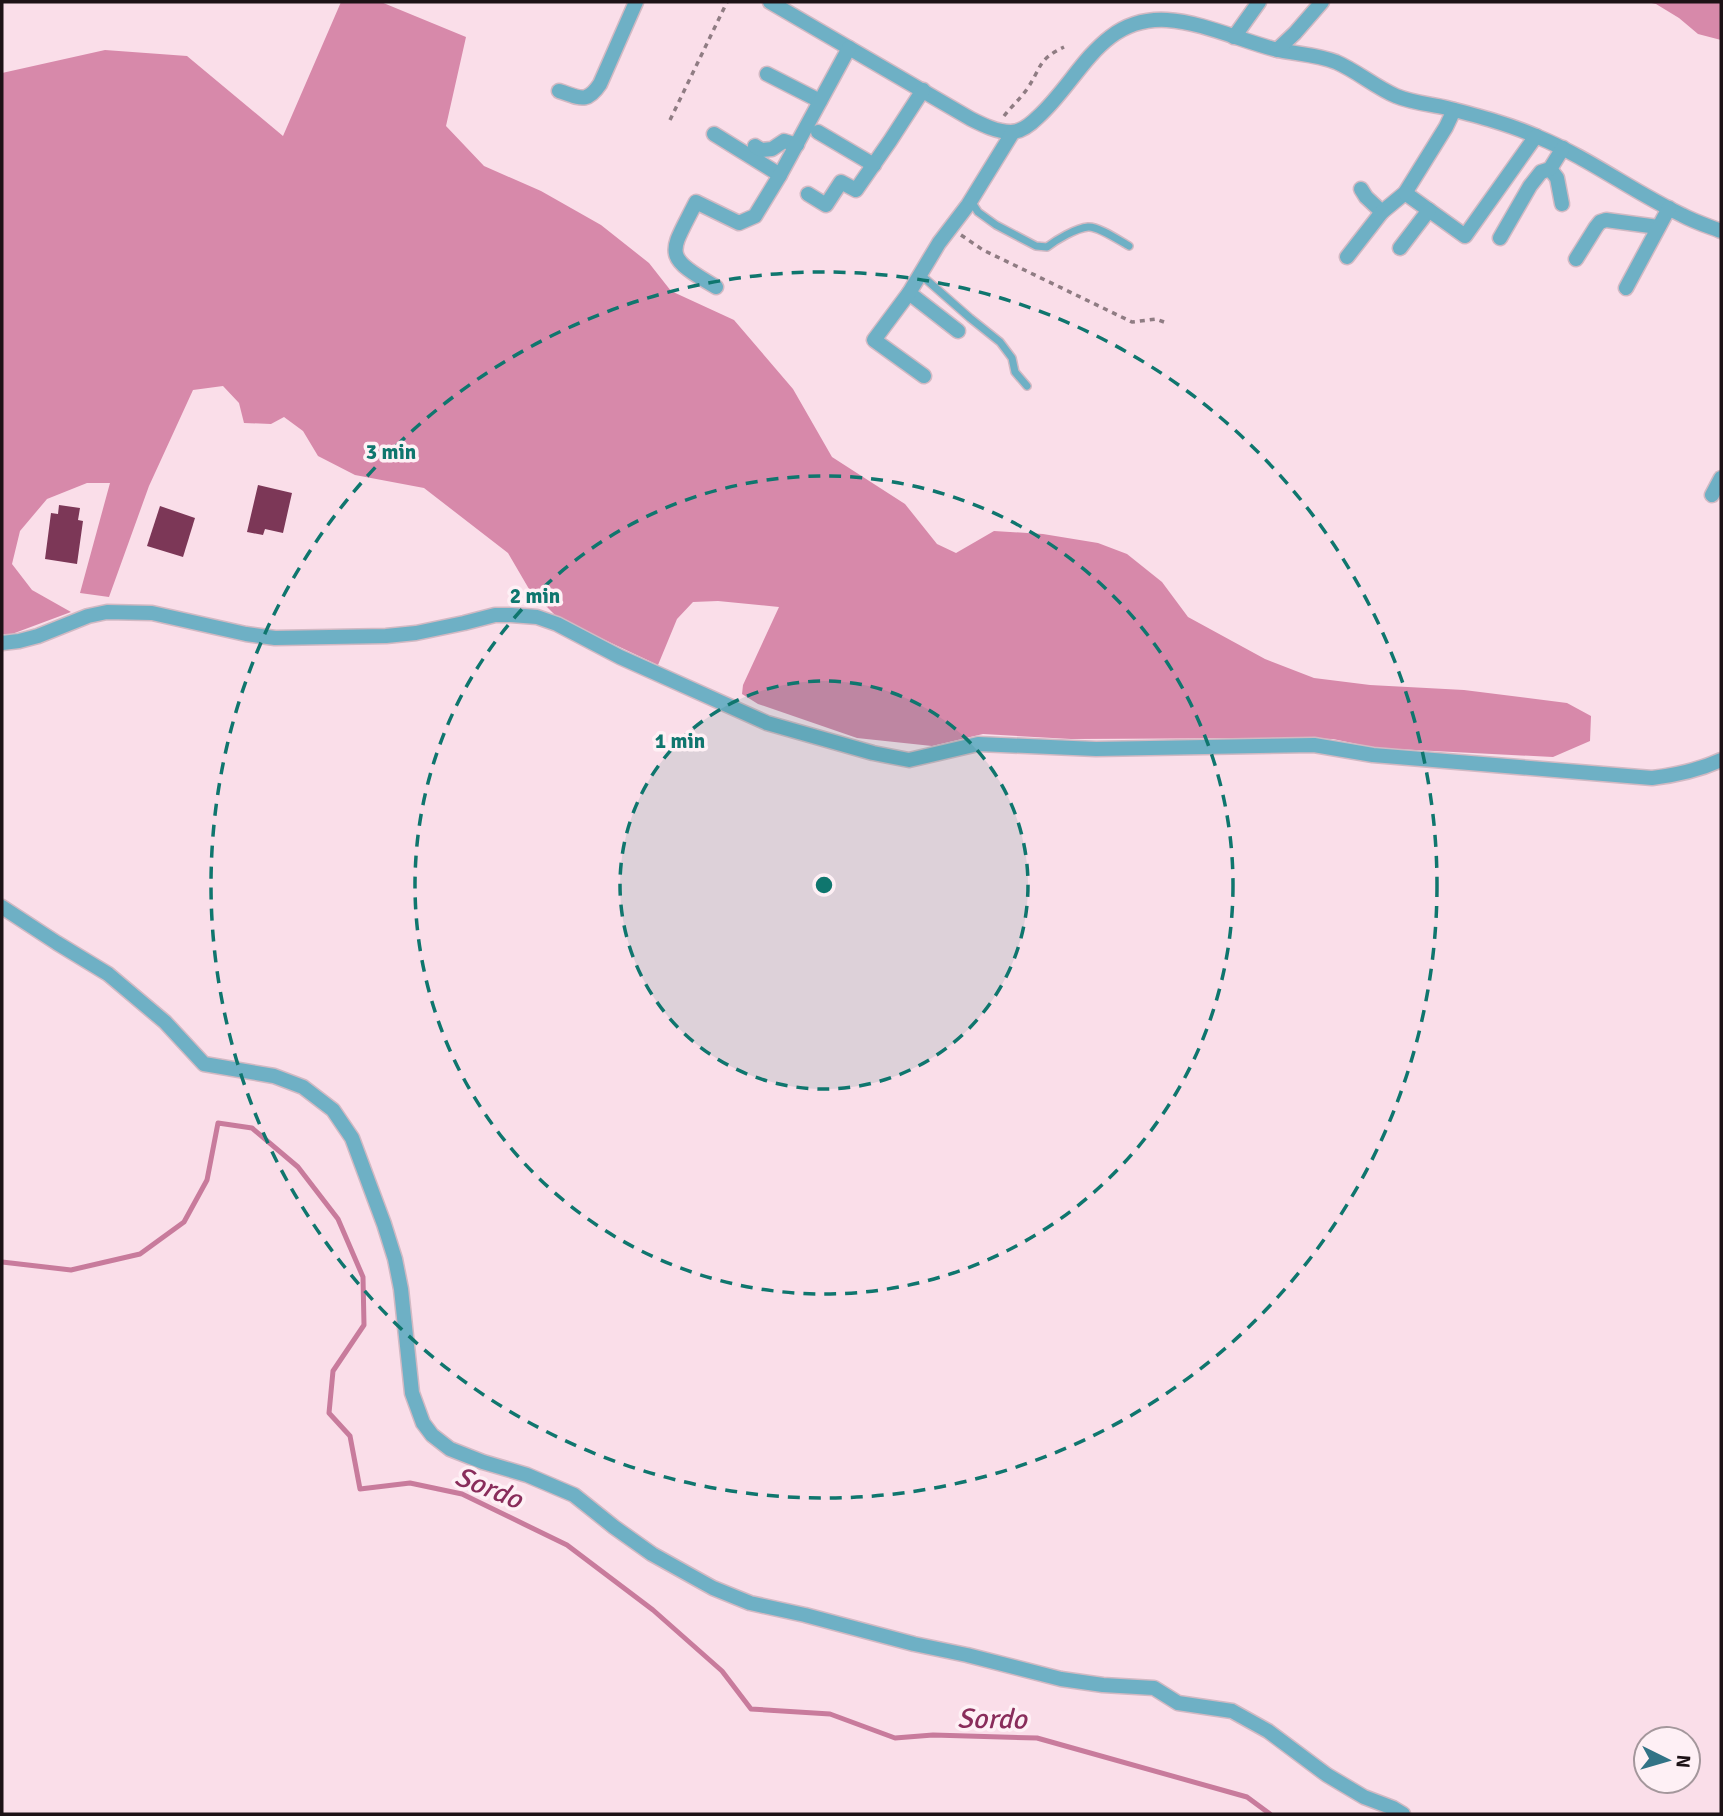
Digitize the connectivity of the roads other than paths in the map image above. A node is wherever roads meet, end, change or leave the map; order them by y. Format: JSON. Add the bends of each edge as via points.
{"nodes":[{"id":1,"x":636,"y":2,"type":"edge"},
{"id":2,"x":770,"y":2,"type":"edge"},
{"id":3,"x":1259,"y":2,"type":"edge"},
{"id":4,"x":1322,"y":2,"type":"edge"},
{"id":5,"x":791,"y":7,"type":"edge"},
{"id":6,"x":1234,"y":37,"type":"junction"},
{"id":7,"x":849,"y":48,"type":"junction"},
{"id":8,"x":1278,"y":50,"type":"junction"},
{"id":9,"x":767,"y":74,"type":"dead end"},
{"id":10,"x":923,"y":90,"type":"junction"},
{"id":11,"x":559,"y":91,"type":"dead end"},
{"id":12,"x":820,"y":101,"type":"junction"},
{"id":13,"x":1454,"y":110,"type":"junction"},
{"id":14,"x":818,"y":132,"type":"dead end"},
{"id":15,"x":1013,"y":132,"type":"junction"},
{"id":16,"x":714,"y":134,"type":"dead end"},
{"id":17,"x":1536,"y":136,"type":"junction"},
{"id":18,"x":797,"y":145,"type":"junction"},
{"id":19,"x":755,"y":146,"type":"dead end"},
{"id":20,"x":1563,"y":148,"type":"junction"},
{"id":21,"x":874,"y":164,"type":"junction"},
{"id":22,"x":1550,"y":169,"type":"junction"},
{"id":23,"x":780,"y":175,"type":"junction"},
{"id":24,"x":1361,"y":189,"type":"dead end"},
{"id":25,"x":1405,"y":193,"type":"junction"},
{"id":26,"x":808,"y":194,"type":"dead end"},
{"id":27,"x":970,"y":201,"type":"junction"},
{"id":28,"x":1562,"y":204,"type":"dead end"},
{"id":29,"x":1669,"y":208,"type":"junction"},
{"id":30,"x":1429,"y":210,"type":"junction"},
{"id":31,"x":1382,"y":212,"type":"junction"},
{"id":32,"x":1653,"y":226,"type":"junction"},
{"id":33,"x":1721,"y":231,"type":"edge"},
{"id":34,"x":1500,"y":238,"type":"dead end"},
{"id":35,"x":1129,"y":246,"type":"dead end"},
{"id":36,"x":1400,"y":248,"type":"dead end"},
{"id":37,"x":1633,"y":256,"type":"dead end"},
{"id":38,"x":1346,"y":257,"type":"dead end"},
{"id":39,"x":1576,"y":259,"type":"dead end"},
{"id":40,"x":920,"y":274,"type":"junction"},
{"id":41,"x":716,"y":287,"type":"dead end"},
{"id":42,"x":1626,"y":288,"type":"dead end"},
{"id":43,"x":909,"y":293,"type":"junction"},
{"id":44,"x":958,"y":331,"type":"dead end"},
{"id":45,"x":924,"y":376,"type":"dead end"},
{"id":46,"x":1027,"y":386,"type":"dead end"},
{"id":47,"x":1721,"y":478,"type":"edge"},
{"id":48,"x":1712,"y":495,"type":"dead end"},
{"id":49,"x":2,"y":643,"type":"edge"},
{"id":50,"x":1721,"y":760,"type":"edge"},
{"id":51,"x":2,"y":907,"type":"edge"},
{"id":52,"x":1403,"y":1814,"type":"edge"}],
"edges":[{"from":1,"to":11,"type":"street","via":[[592,95],[583,98]]},
{"from":2,"to":5,"type":"street"},
{"from":3,"to":6,"type":"street"},
{"from":4,"to":8,"type":"street"},
{"from":5,"to":7,"type":"street"},
{"from":6,"to":8,"type":"street"},
{"from":6,"to":15,"type":"street","via":[[1178,21],[1130,24],[1090,55],[1043,112]]},
{"from":7,"to":10,"type":"street"},
{"from":7,"to":12,"type":"street"},
{"from":8,"to":13,"type":"street","via":[[1334,61],[1394,95]]},
{"from":9,"to":12,"type":"street"},
{"from":10,"to":15,"type":"street","via":[[971,119]]},
{"from":10,"to":21,"type":"street"},
{"from":12,"to":18,"type":"street"},
{"from":13,"to":17,"type":"street"},
{"from":13,"to":25,"type":"street"},
{"from":14,"to":21,"type":"street"},
{"from":15,"to":27,"type":"street"},
{"from":16,"to":23,"type":"street"},
{"from":17,"to":20,"type":"street"},
{"from":17,"to":30,"type":"street","via":[[1465,236]]},
{"from":18,"to":19,"type":"street","via":[[784,141],[772,149]]},
{"from":18,"to":23,"type":"street"},
{"from":20,"to":22,"type":"street"},
{"from":20,"to":29,"type":"street"},
{"from":21,"to":26,"type":"street","via":[[856,190],[841,182],[826,205]]},
{"from":22,"to":28,"type":"street","via":[[1557,178]]},
{"from":22,"to":34,"type":"street","via":[[1541,172],[1530,186]]},
{"from":23,"to":41,"type":"street","via":[[748,221],[739,223],[696,202],[674,254],[689,271]]},
{"from":24,"to":31,"type":"street"},
{"from":25,"to":30,"type":"street"},
{"from":25,"to":31,"type":"street"},
{"from":27,"to":35,"type":"lane","via":[[996,225],[1036,246],[1047,247],[1088,227]]},
{"from":27,"to":40,"type":"street"},
{"from":29,"to":32,"type":"street"},
{"from":29,"to":33,"type":"street"},
{"from":30,"to":36,"type":"street"},
{"from":31,"to":38,"type":"street"},
{"from":32,"to":37,"type":"street"},
{"from":32,"to":39,"type":"street","via":[[1600,222]]},
{"from":32,"to":42,"type":"street"},
{"from":40,"to":43,"type":"street"},
{"from":40,"to":46,"type":"lane","via":[[1000,342]]},
{"from":43,"to":44,"type":"street"},
{"from":43,"to":45,"type":"street","via":[[874,340]]},
{"from":47,"to":48,"type":"street"},
{"from":49,"to":50,"type":"street","via":[[107,612],[152,613],[275,638],[386,636],[511,615],[557,624],[767,723],[909,760],[978,744],[1096,749],[1314,745],[1373,755],[1652,778],[1701,770]]},
{"from":51,"to":52,"type":"street","via":[[108,974],[165,1022],[204,1064],[274,1076],[303,1087],[333,1110],[352,1138],[395,1259],[412,1393],[423,1423],[450,1449],[574,1495],[652,1554],[750,1603],[1061,1679],[1154,1688],[1178,1703],[1232,1711],[1268,1731],[1336,1781]]}]}
